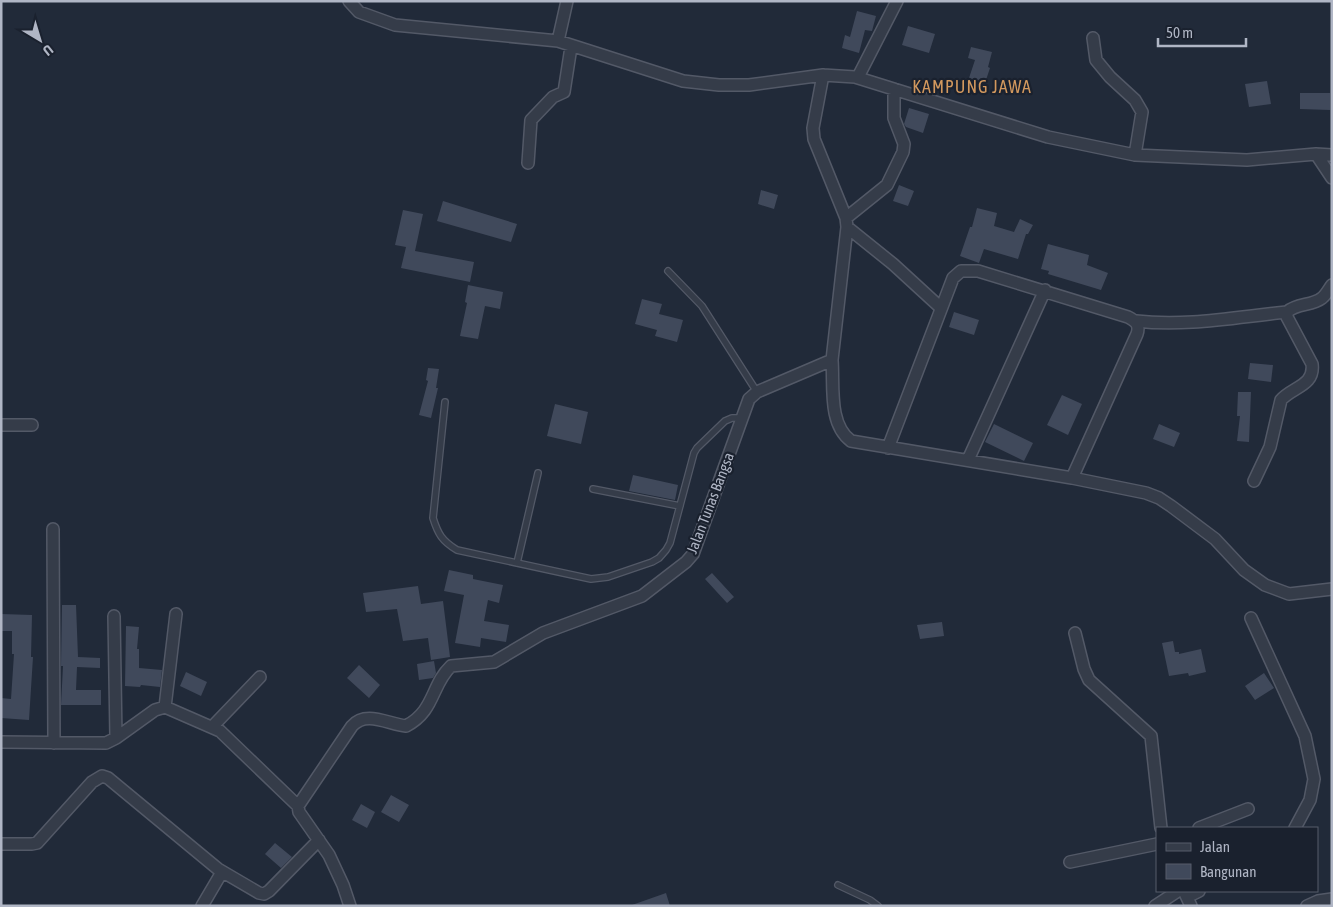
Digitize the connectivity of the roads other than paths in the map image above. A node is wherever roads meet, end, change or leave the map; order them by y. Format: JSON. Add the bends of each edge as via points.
{"nodes":[{"id":1,"x":349,"y":1,"type":"edge"},
{"id":2,"x":567,"y":1,"type":"edge"},
{"id":3,"x":898,"y":1,"type":"edge"},
{"id":4,"x":1093,"y":38,"type":"dead end"},
{"id":5,"x":558,"y":41,"type":"junction"},
{"id":6,"x":571,"y":47,"type":"junction"},
{"id":7,"x":823,"y":75,"type":"junction"},
{"id":8,"x":858,"y":77,"type":"junction"},
{"id":9,"x":894,"y":89,"type":"junction"},
{"id":10,"x":1316,"y":154,"type":"junction"},
{"id":11,"x":1135,"y":155,"type":"junction"},
{"id":12,"x":1332,"y":155,"type":"edge"},
{"id":13,"x":528,"y":163,"type":"dead end"},
{"id":14,"x":1332,"y":178,"type":"edge"},
{"id":15,"x":846,"y":223,"type":"junction"},
{"id":16,"x":668,"y":271,"type":"dead end"},
{"id":17,"x":1332,"y":285,"type":"edge"},
{"id":18,"x":1045,"y":290,"type":"junction"},
{"id":19,"x":941,"y":308,"type":"junction"},
{"id":20,"x":1287,"y":312,"type":"junction"},
{"id":21,"x":1136,"y":321,"type":"junction"},
{"id":22,"x":832,"y":360,"type":"junction"},
{"id":23,"x":757,"y":392,"type":"junction"},
{"id":24,"x":445,"y":402,"type":"dead end"},
{"id":25,"x":741,"y":418,"type":"junction"},
{"id":26,"x":1,"y":425,"type":"edge"},
{"id":27,"x":32,"y":425,"type":"dead end"},
{"id":28,"x":888,"y":448,"type":"junction"},
{"id":29,"x":968,"y":460,"type":"junction"},
{"id":30,"x":538,"y":473,"type":"dead end"},
{"id":31,"x":1072,"y":478,"type":"junction"},
{"id":32,"x":1254,"y":481,"type":"dead end"},
{"id":33,"x":593,"y":489,"type":"dead end"},
{"id":34,"x":680,"y":506,"type":"junction"},
{"id":35,"x":53,"y":529,"type":"dead end"},
{"id":36,"x":517,"y":563,"type":"junction"},
{"id":37,"x":1332,"y":589,"type":"edge"},
{"id":38,"x":176,"y":614,"type":"dead end"},
{"id":39,"x":114,"y":616,"type":"dead end"},
{"id":40,"x":1252,"y":618,"type":"dead end"},
{"id":41,"x":1075,"y":633,"type":"dead end"},
{"id":42,"x":260,"y":677,"type":"dead end"},
{"id":43,"x":165,"y":707,"type":"junction"},
{"id":44,"x":212,"y":727,"type":"junction"},
{"id":45,"x":116,"y":738,"type":"junction"},
{"id":46,"x":1,"y":742,"type":"edge"},
{"id":47,"x":54,"y":744,"type":"junction"},
{"id":48,"x":298,"y":806,"type":"junction"},
{"id":49,"x":1248,"y":809,"type":"dead end"},
{"id":50,"x":1161,"y":827,"type":"edge"},
{"id":51,"x":1202,"y":827,"type":"edge"},
{"id":52,"x":1296,"y":827,"type":"edge"},
{"id":53,"x":319,"y":840,"type":"junction"},
{"id":54,"x":1,"y":844,"type":"edge"},
{"id":55,"x":1156,"y":844,"type":"edge"},
{"id":56,"x":1070,"y":862,"type":"dead end"},
{"id":57,"x":222,"y":872,"type":"junction"},
{"id":58,"x":838,"y":886,"type":"dead end"},
{"id":59,"x":1185,"y":896,"type":"edge"},
{"id":60,"x":1332,"y":899,"type":"edge"},
{"id":61,"x":202,"y":906,"type":"edge"},
{"id":62,"x":350,"y":906,"type":"edge"},
{"id":63,"x":878,"y":906,"type":"edge"},
{"id":64,"x":1155,"y":906,"type":"edge"},
{"id":65,"x":1307,"y":906,"type":"edge"}],
"edges":[{"from":1,"to":5,"type":"street","via":[[359,12],[395,25]]},
{"from":2,"to":5,"type":"street"},
{"from":3,"to":8,"type":"street"},
{"from":4,"to":11,"type":"street","via":[[1096,60],[1136,100],[1142,112]]},
{"from":5,"to":6,"type":"street"},
{"from":6,"to":7,"type":"street","via":[[683,81],[719,85],[749,85]]},
{"from":6,"to":13,"type":"street","via":[[564,92],[553,97],[531,120]]},
{"from":7,"to":8,"type":"street"},
{"from":7,"to":15,"type":"street","via":[[813,128],[814,139]]},
{"from":8,"to":9,"type":"street"},
{"from":9,"to":11,"type":"street","via":[[1048,137]]},
{"from":9,"to":15,"type":"street","via":[[894,118],[904,144],[903,152],[887,185]]},
{"from":10,"to":11,"type":"street","via":[[1247,160]]},
{"from":10,"to":12,"type":"street"},
{"from":10,"to":14,"type":"street"},
{"from":15,"to":19,"type":"street"},
{"from":15,"to":22,"type":"street"},
{"from":16,"to":23,"type":"lane","via":[[702,306]]},
{"from":17,"to":20,"type":"street","via":[[1319,300],[1293,307]]},
{"from":18,"to":19,"type":"street","via":[[966,270],[953,278]]},
{"from":18,"to":21,"type":"street"},
{"from":18,"to":29,"type":"street"},
{"from":19,"to":28,"type":"street"},
{"from":20,"to":21,"type":"street","via":[[1184,323]]},
{"from":20,"to":32,"type":"street","via":[[1312,368],[1306,383],[1281,400],[1270,447]]},
{"from":21,"to":31,"type":"street","via":[[1137,334]]},
{"from":22,"to":23,"type":"street"},
{"from":22,"to":28,"type":"street","via":[[835,416],[841,432],[851,441]]},
{"from":23,"to":25,"type":"street","name":"Jalan Tunas Bangsa","via":[[749,399]]},
{"from":24,"to":36,"type":"lane","via":[[433,518],[437,531],[446,544],[457,550]]},
{"from":25,"to":34,"type":"lane","via":[[724,421],[697,448]]},
{"from":25,"to":48,"type":"street","name":"Jalan Tunas Bangsa","via":[[696,549],[686,562],[642,596],[543,633],[494,662],[451,666],[425,711],[406,726],[359,719]]},
{"from":26,"to":27,"type":"street"},
{"from":28,"to":29,"type":"street"},
{"from":29,"to":31,"type":"street"},
{"from":30,"to":36,"type":"lane"},
{"from":31,"to":37,"type":"street","via":[[1159,498],[1215,539],[1244,570],[1265,585],[1289,594]]},
{"from":33,"to":34,"type":"lane"},
{"from":34,"to":36,"type":"lane","via":[[670,543],[652,562],[608,577],[591,579]]},
{"from":35,"to":47,"type":"street"},
{"from":38,"to":43,"type":"street"},
{"from":39,"to":45,"type":"street"},
{"from":40,"to":52,"type":"street","via":[[1304,736],[1314,779],[1310,800]]},
{"from":41,"to":50,"type":"street","via":[[1089,680],[1151,736]]},
{"from":42,"to":44,"type":"street"},
{"from":43,"to":44,"type":"street"},
{"from":43,"to":45,"type":"street","via":[[155,710]]},
{"from":44,"to":48,"type":"street","via":[[230,739]]},
{"from":45,"to":47,"type":"street","via":[[103,743]]},
{"from":46,"to":47,"type":"street"},
{"from":48,"to":53,"type":"street"},
{"from":49,"to":51,"type":"street"},
{"from":53,"to":57,"type":"street","via":[[264,894]]},
{"from":53,"to":62,"type":"street","via":[[334,864]]},
{"from":54,"to":57,"type":"street","via":[[37,843],[92,782],[102,776]]},
{"from":55,"to":56,"type":"street"},
{"from":57,"to":61,"type":"street"},
{"from":58,"to":63,"type":"lane"},
{"from":59,"to":64,"type":"street"},
{"from":60,"to":65,"type":"street"}]}
